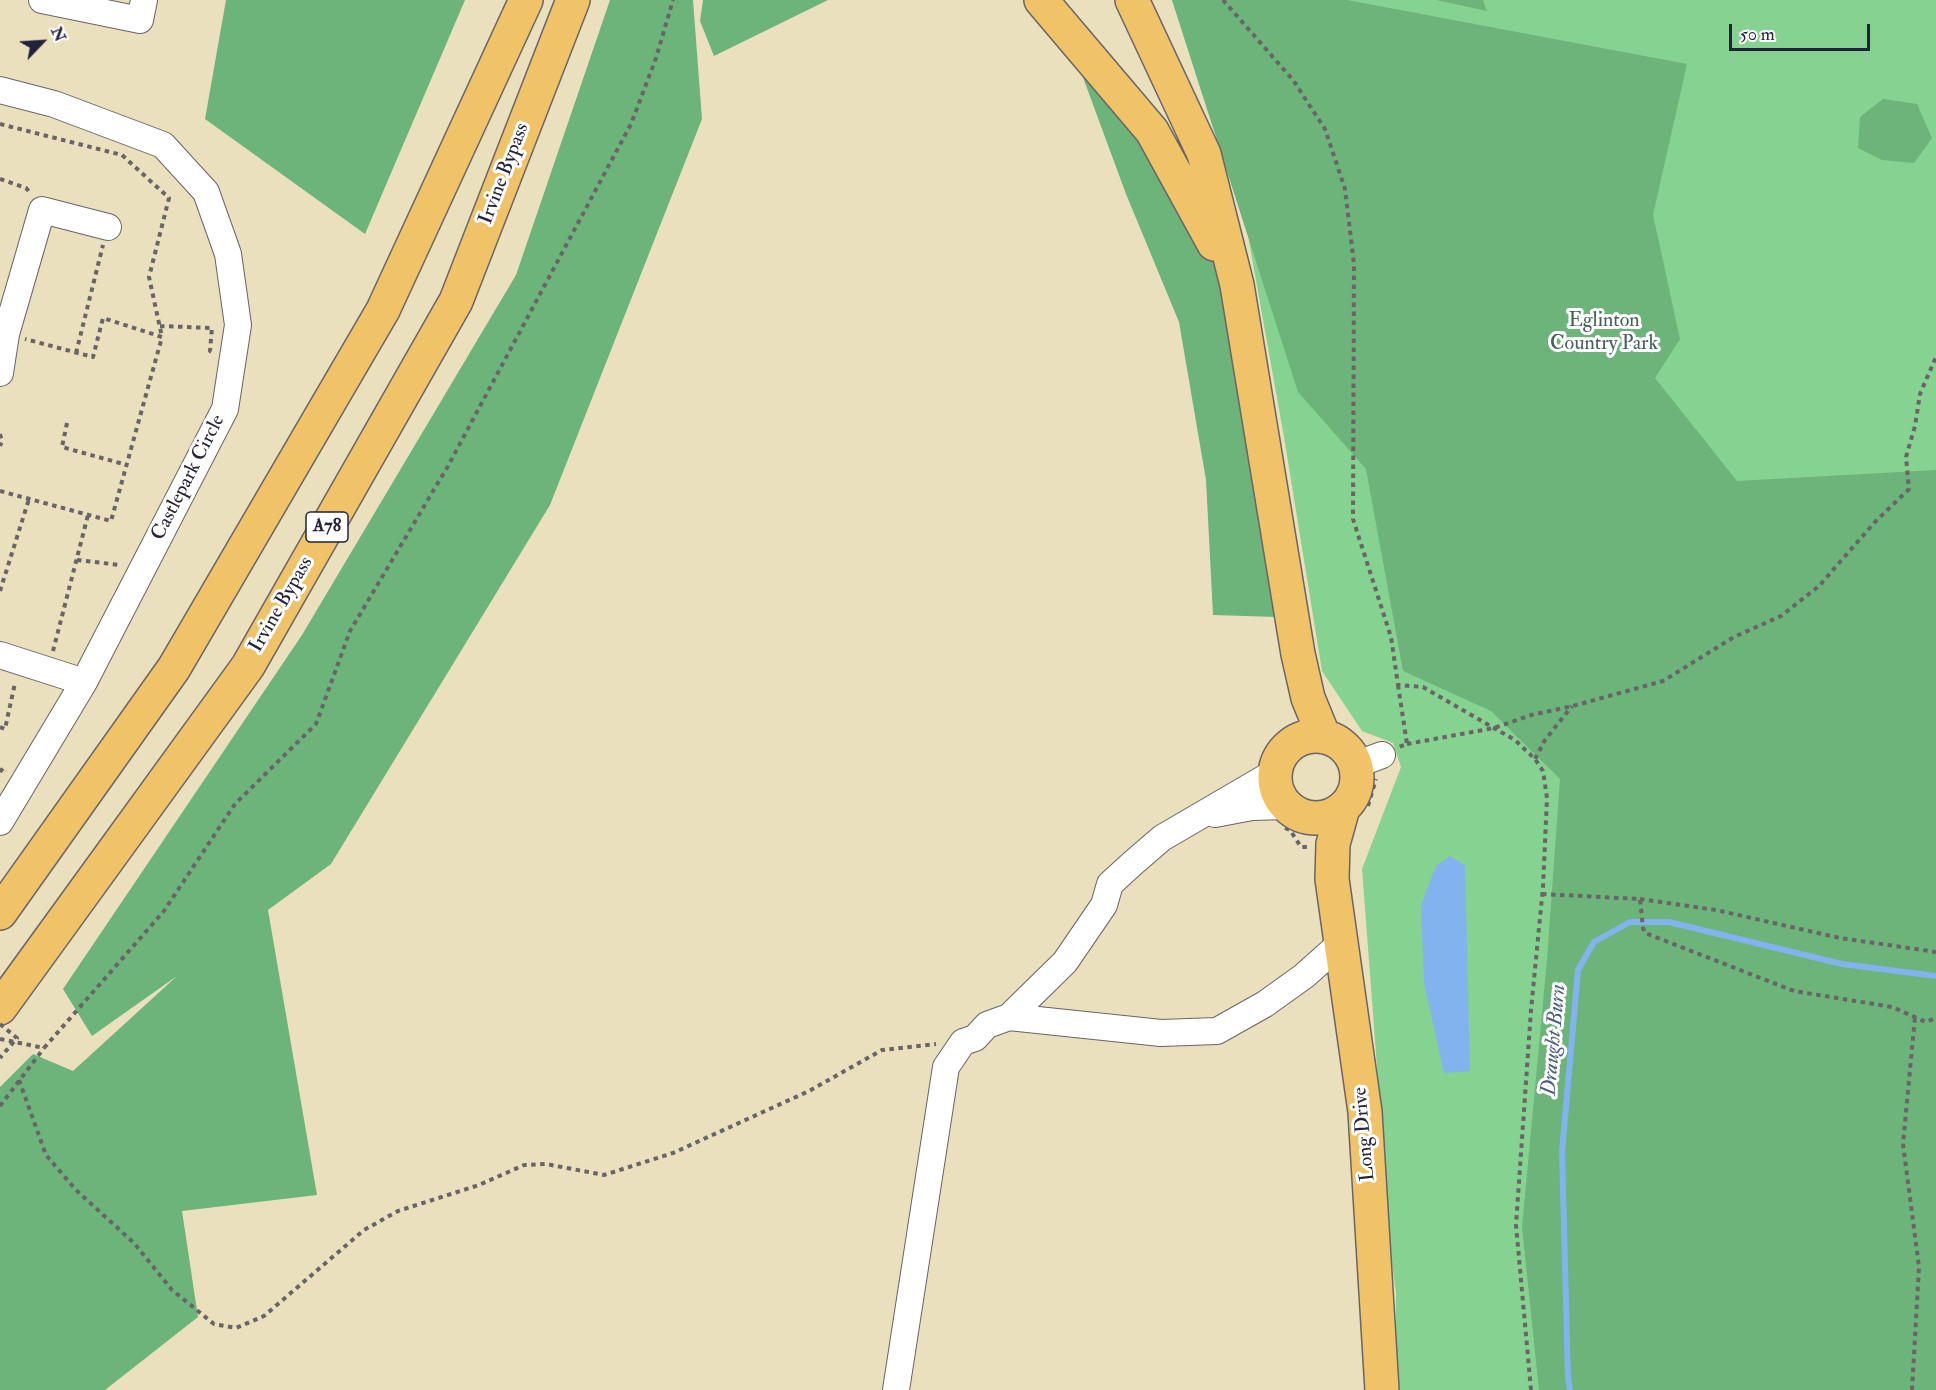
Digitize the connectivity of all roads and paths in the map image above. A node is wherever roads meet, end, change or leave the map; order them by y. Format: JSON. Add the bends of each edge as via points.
{"nodes":[{"id":1,"x":42,"y":0,"type":"edge"},
{"id":2,"x":526,"y":0,"type":"edge"},
{"id":3,"x":573,"y":0,"type":"edge"},
{"id":4,"x":673,"y":0,"type":"edge"},
{"id":5,"x":1041,"y":0,"type":"edge"},
{"id":6,"x":1132,"y":0,"type":"edge"},
{"id":7,"x":1223,"y":0,"type":"edge"},
{"id":8,"x":142,"y":10,"type":"edge"},
{"id":9,"x":0,"y":90,"type":"edge"},
{"id":10,"x":0,"y":124,"type":"edge"},
{"id":11,"x":0,"y":179,"type":"edge"},
{"id":12,"x":42,"y":210,"type":"junction"},
{"id":13,"x":108,"y":227,"type":"joint"},
{"id":14,"x":1237,"y":285,"type":"junction"},
{"id":15,"x":160,"y":326,"type":"junction"},
{"id":16,"x":6,"y":334,"type":"junction"},
{"id":17,"x":162,"y":337,"type":"junction"},
{"id":18,"x":76,"y":352,"type":"junction"},
{"id":19,"x":234,"y":354,"type":"junction"},
{"id":20,"x":1936,"y":357,"type":"edge"},
{"id":21,"x":0,"y":373,"type":"edge"},
{"id":22,"x":67,"y":423,"type":"dead end"},
{"id":23,"x":0,"y":434,"type":"edge"},
{"id":24,"x":0,"y":446,"type":"edge"},
{"id":25,"x":127,"y":465,"type":"junction"},
{"id":26,"x":0,"y":491,"type":"edge"},
{"id":27,"x":29,"y":499,"type":"junction"},
{"id":28,"x":88,"y":515,"type":"junction"},
{"id":29,"x":76,"y":560,"type":"junction"},
{"id":30,"x":122,"y":566,"type":"dead end"},
{"id":31,"x":2,"y":574,"type":"edge"},
{"id":32,"x":0,"y":591,"type":"edge"},
{"id":33,"x":1298,"y":654,"type":"junction"},
{"id":34,"x":10,"y":658,"type":"edge"},
{"id":35,"x":48,"y":670,"type":"junction"},
{"id":36,"x":84,"y":682,"type":"junction"},
{"id":37,"x":1573,"y":706,"type":"junction"},
{"id":38,"x":0,"y":728,"type":"edge"},
{"id":39,"x":1494,"y":728,"type":"junction"},
{"id":40,"x":1324,"y":737,"type":"junction"},
{"id":41,"x":1407,"y":744,"type":"dead end"},
{"id":42,"x":1282,"y":759,"type":"junction"},
{"id":43,"x":1535,"y":759,"type":"junction"},
{"id":44,"x":1343,"y":808,"type":"junction"},
{"id":45,"x":1295,"y":811,"type":"junction"},
{"id":46,"x":1200,"y":817,"type":"junction"},
{"id":47,"x":0,"y":822,"type":"edge"},
{"id":48,"x":1332,"y":879,"type":"junction"},
{"id":49,"x":1542,"y":894,"type":"junction"},
{"id":50,"x":1640,"y":899,"type":"junction"},
{"id":51,"x":0,"y":913,"type":"edge"},
{"id":52,"x":1341,"y":943,"type":"junction"},
{"id":53,"x":1936,"y":952,"type":"edge"},
{"id":54,"x":0,"y":1008,"type":"edge"},
{"id":55,"x":1009,"y":1017,"type":"junction"},
{"id":56,"x":1915,"y":1017,"type":"junction"},
{"id":57,"x":1936,"y":1018,"type":"edge"},
{"id":58,"x":0,"y":1024,"type":"edge"},
{"id":59,"x":0,"y":1039,"type":"edge"},
{"id":60,"x":963,"y":1042,"type":"junction"},
{"id":61,"x":44,"y":1048,"type":"junction"},
{"id":62,"x":0,"y":1058,"type":"edge"},
{"id":63,"x":20,"y":1080,"type":"junction"},
{"id":64,"x":0,"y":1106,"type":"edge"},
{"id":65,"x":896,"y":1390,"type":"edge"},
{"id":66,"x":1382,"y":1390,"type":"edge"},
{"id":67,"x":1531,"y":1390,"type":"edge"},
{"id":68,"x":1912,"y":1390,"type":"edge"}],
"edges":[{"from":1,"to":8,"type":"street"},
{"from":2,"to":51,"type":"main road","via":[[383,310],[174,668]]},
{"from":3,"to":54,"type":"main road","name":"Irvine Bypass","number":"A78","via":[[456,301],[248,666]]},
{"from":4,"to":61,"type":"path","via":[[631,124],[448,466],[350,631],[316,724],[235,804],[165,911]]},
{"from":5,"to":14,"type":"main road","via":[[1152,131]]},
{"from":6,"to":14,"type":"main road","via":[[1204,154]]},
{"from":7,"to":39,"type":"path","via":[[1293,80],[1325,129],[1345,189],[1354,264],[1353,519],[1391,637],[1398,685],[1423,687]]},
{"from":9,"to":19,"type":"street","name":"Castlepark Circle","via":[[54,104],[162,145],[206,192],[228,254],[238,325]]},
{"from":10,"to":15,"type":"path","via":[[122,155],[169,198],[149,277]]},
{"from":11,"to":12,"type":"path","via":[[26,188]]},
{"from":12,"to":13,"type":"street"},
{"from":12,"to":16,"type":"street"},
{"from":13,"to":18,"type":"path"},
{"from":14,"to":33,"type":"main road"},
{"from":15,"to":17,"type":"path"},
{"from":15,"to":19,"type":"path","via":[[212,328],[210,351]]},
{"from":16,"to":18,"type":"path"},
{"from":16,"to":21,"type":"street"},
{"from":17,"to":18,"type":"path","via":[[103,318],[93,357]]},
{"from":17,"to":25,"type":"path"},
{"from":19,"to":36,"type":"street","name":"Castlepark Circle","via":[[225,409]]},
{"from":20,"to":37,"type":"path","via":[[1920,394],[1905,457],[1909,489],[1819,586],[1780,616],[1734,637],[1663,681]]},
{"from":22,"to":25,"type":"path","via":[[62,447]]},
{"from":23,"to":24,"type":"path"},
{"from":25,"to":28,"type":"path","via":[[111,521]]},
{"from":26,"to":27,"type":"path"},
{"from":27,"to":28,"type":"path"},
{"from":27,"to":31,"type":"path"},
{"from":28,"to":29,"type":"path"},
{"from":29,"to":30,"type":"path"},
{"from":29,"to":35,"type":"path"},
{"from":31,"to":32,"type":"path"},
{"from":33,"to":40,"type":"main road","via":[[1308,698]]},
{"from":33,"to":42,"type":"main road","via":[[1295,704]]},
{"from":34,"to":35,"type":"street"},
{"from":34,"to":38,"type":"path","via":[[4,729]]},
{"from":35,"to":36,"type":"street"},
{"from":36,"to":47,"type":"street","name":"Castlepark Circle"},
{"from":37,"to":39,"type":"path"},
{"from":37,"to":43,"type":"path"},
{"from":39,"to":41,"type":"path"},
{"from":39,"to":43,"type":"path","via":[[1515,740]]},
{"from":40,"to":42,"type":"main road","via":[[1305,738]]},
{"from":40,"to":44,"type":"main road","via":[[1334,740],[1351,755],[1368,760]]},
{"from":42,"to":45,"type":"main road","via":[[1276,784],[1280,796]]},
{"from":42,"to":46,"type":"street"},
{"from":43,"to":49,"type":"path","via":[[1543,771],[1547,798]]},
{"from":44,"to":45,"type":"main road","via":[[1313,818]]},
{"from":44,"to":48,"type":"main road","name":"Long Drive","via":[[1333,844]]},
{"from":45,"to":46,"type":"street","via":[[1252,807]]},
{"from":45,"to":48,"type":"main road","name":"Long Drive","via":[[1320,846]]},
{"from":46,"to":55,"type":"street","via":[[1162,838],[1110,884],[1104,905],[1065,962]]},
{"from":48,"to":52,"type":"main road","name":"Long Drive"},
{"from":49,"to":50,"type":"path"},
{"from":49,"to":67,"type":"path","via":[[1516,1226]]},
{"from":50,"to":53,"type":"path","via":[[1716,910],[1840,938]]},
{"from":50,"to":56,"type":"path","via":[[1645,933],[1794,991],[1892,1006]]},
{"from":52,"to":55,"type":"street","via":[[1265,1004],[1217,1031],[1161,1033]]},
{"from":52,"to":66,"type":"main road","name":"Long Drive","via":[[1365,1112]]},
{"from":55,"to":60,"type":"street","via":[[987,1025],[975,1038]]},
{"from":56,"to":57,"type":"path","via":[[1926,1022]]},
{"from":56,"to":68,"type":"path","via":[[1903,1144],[1918,1267]]},
{"from":58,"to":62,"type":"path","bridge":true,"via":[[16,1038]]},
{"from":59,"to":61,"type":"path"},
{"from":60,"to":63,"type":"path","via":[[882,1050],[808,1091],[673,1153],[604,1175],[546,1164],[524,1165],[479,1185],[398,1211],[364,1230],[264,1316],[236,1328],[214,1324],[172,1290],[134,1243],[76,1190],[46,1155]]},
{"from":60,"to":65,"type":"street","via":[[946,1067]]},
{"from":61,"to":63,"type":"path"},
{"from":63,"to":64,"type":"path"}]}
